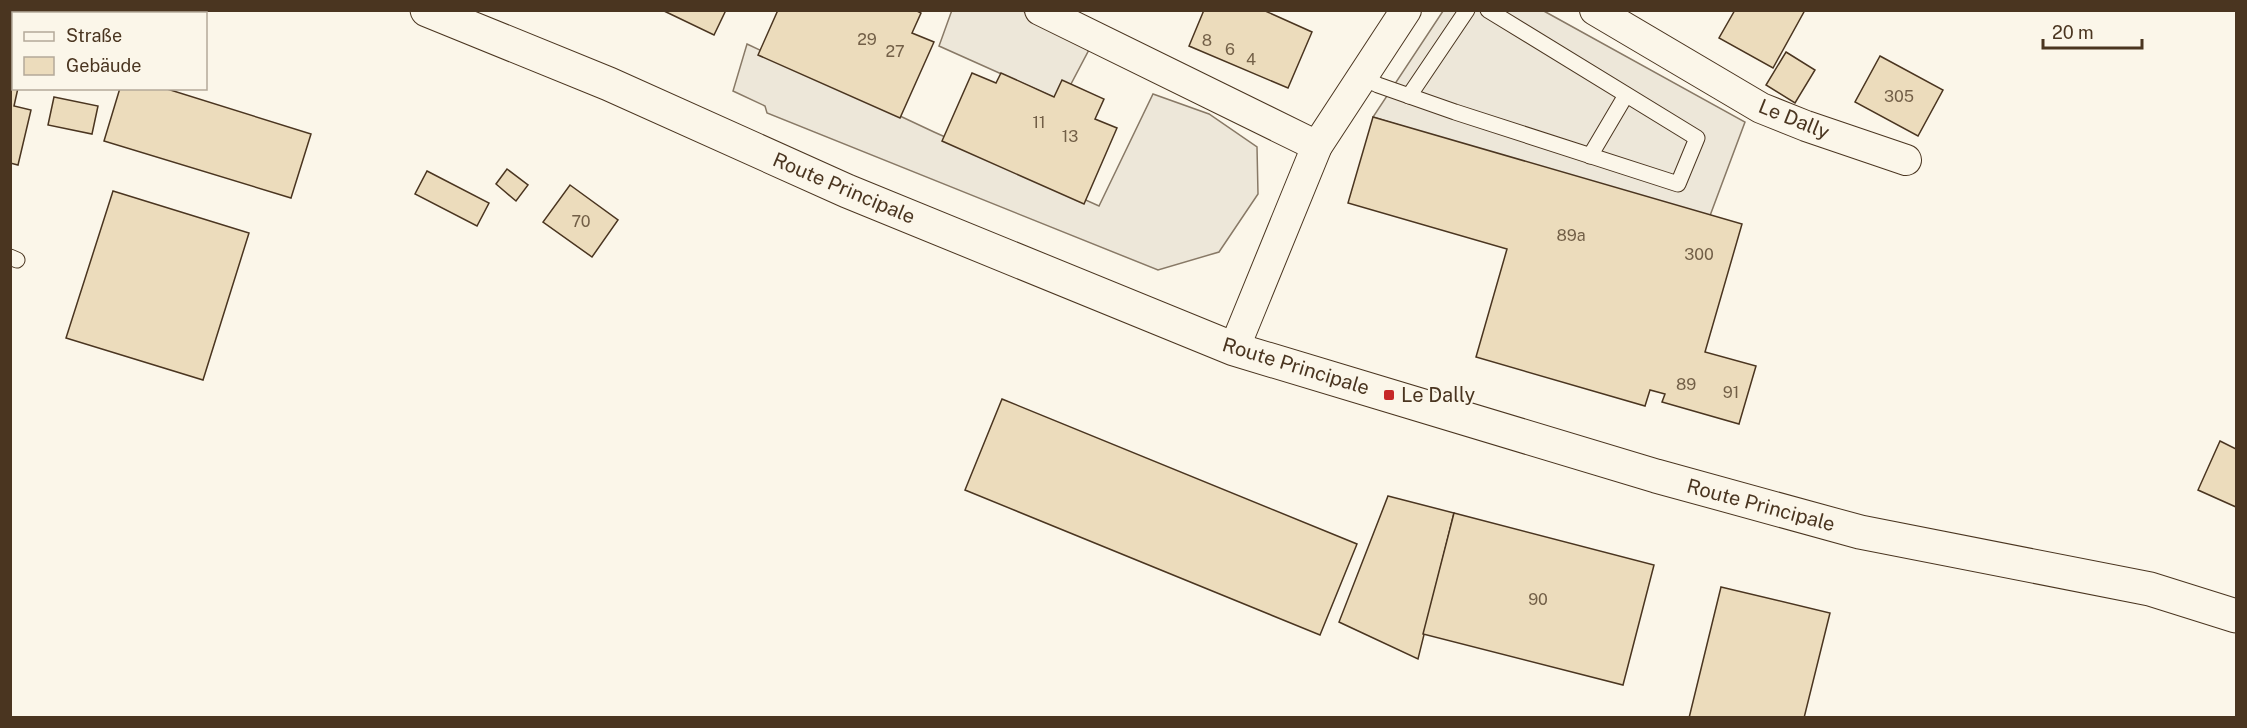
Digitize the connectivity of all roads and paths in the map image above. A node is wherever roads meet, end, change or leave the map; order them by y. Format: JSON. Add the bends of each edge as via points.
{"nodes":[{"id":1,"x":427,"y":10,"type":"edge"},
{"id":2,"x":1040,"y":10,"type":"edge"},
{"id":3,"x":1406,"y":10,"type":"edge"},
{"id":4,"x":1467,"y":10,"type":"edge"},
{"id":5,"x":1488,"y":10,"type":"edge"},
{"id":6,"x":1595,"y":10,"type":"edge"},
{"id":7,"x":1362,"y":77,"type":"junction"},
{"id":8,"x":1626,"y":95,"type":"junction"},
{"id":9,"x":1409,"y":96,"type":"junction"},
{"id":10,"x":1317,"y":146,"type":"junction"},
{"id":11,"x":1590,"y":156,"type":"junction"},
{"id":12,"x":1906,"y":160,"type":"dead end"},
{"id":13,"x":1234,"y":349,"type":"junction"},
{"id":14,"x":2236,"y":616,"type":"edge"}],
"edges":[{"from":1,"to":13,"type":"main road","name":"Route Principale","via":[[609,84],[847,191]]},
{"from":2,"to":10,"type":"street"},
{"from":3,"to":7,"type":"street"},
{"from":4,"to":9,"type":"lane"},
{"from":5,"to":8,"type":"lane"},
{"from":6,"to":12,"type":"street","name":"Le Dally","via":[[1761,108]]},
{"from":7,"to":9,"type":"lane"},
{"from":7,"to":10,"type":"street"},
{"from":8,"to":11,"type":"lane"},
{"from":8,"to":11,"type":"lane","via":[[1697,138],[1677,184]]},
{"from":9,"to":11,"type":"lane"},
{"from":10,"to":13,"type":"street"},
{"from":13,"to":14,"type":"main road","name":"Route Principale","via":[[1656,476],[1860,532],[2150,589]]}]}
